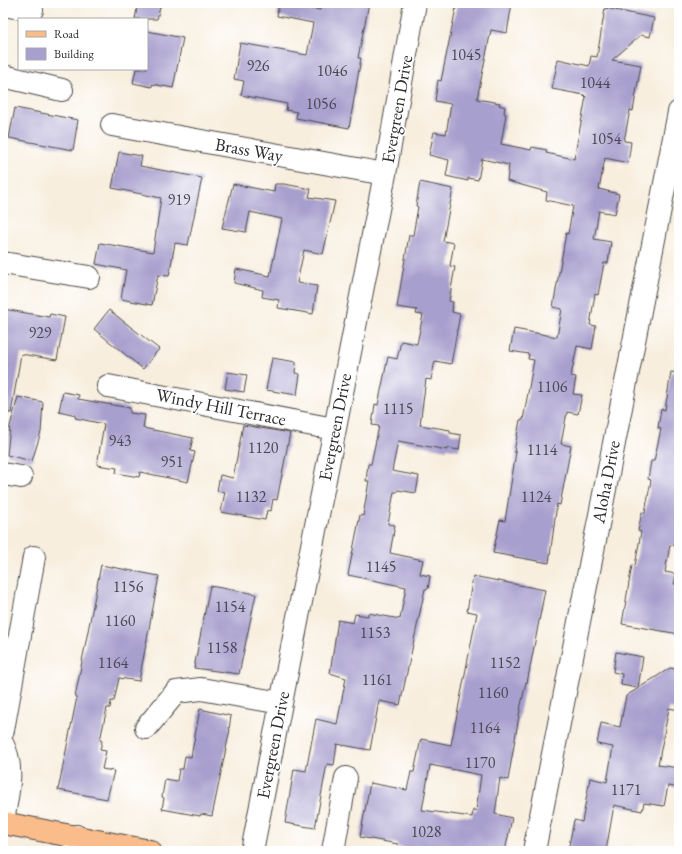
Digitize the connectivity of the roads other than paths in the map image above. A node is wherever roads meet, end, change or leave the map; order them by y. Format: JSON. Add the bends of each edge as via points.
{"nodes":[{"id":1,"x":415,"y":3,"type":"edge"},
{"id":2,"x":3,"y":4,"type":"edge"},
{"id":3,"x":32,"y":10,"type":"dead end"},
{"id":4,"x":3,"y":76,"type":"edge"},
{"id":5,"x":62,"y":90,"type":"dead end"},
{"id":6,"x":679,"y":112,"type":"edge"},
{"id":7,"x":112,"y":125,"type":"dead end"},
{"id":8,"x":385,"y":174,"type":"junction"},
{"id":9,"x":3,"y":263,"type":"edge"},
{"id":10,"x":89,"y":277,"type":"dead end"},
{"id":11,"x":108,"y":386,"type":"dead end"},
{"id":12,"x":334,"y":429,"type":"junction"},
{"id":13,"x":34,"y":557,"type":"dead end"},
{"id":14,"x":281,"y":703,"type":"junction"},
{"id":15,"x":146,"y":728,"type":"dead end"},
{"id":16,"x":3,"y":730,"type":"edge"},
{"id":17,"x":3,"y":745,"type":"edge"},
{"id":18,"x":346,"y":778,"type":"dead end"},
{"id":19,"x":3,"y":822,"type":"edge"},
{"id":20,"x":75,"y":844,"type":"edge"},
{"id":21,"x":150,"y":851,"type":"edge"},
{"id":22,"x":252,"y":851,"type":"edge"},
{"id":23,"x":333,"y":851,"type":"edge"},
{"id":24,"x":534,"y":851,"type":"edge"}],
"edges":[{"from":1,"to":8,"type":"street","name":"Evergreen Drive"},
{"from":2,"to":3,"type":"street"},
{"from":4,"to":5,"type":"street"},
{"from":6,"to":24,"type":"street","name":"Aloha Drive"},
{"from":7,"to":8,"type":"street","name":"Brass Way"},
{"from":8,"to":12,"type":"street","name":"Evergreen Drive"},
{"from":9,"to":10,"type":"street"},
{"from":11,"to":12,"type":"street","name":"Windy Hill Terrace"},
{"from":12,"to":14,"type":"street","name":"Evergreen Drive"},
{"from":13,"to":16,"type":"street"},
{"from":14,"to":15,"type":"street","via":[[201,688],[176,692]]},
{"from":14,"to":22,"type":"street","name":"Evergreen Drive"},
{"from":17,"to":19,"type":"street","via":[[9,756],[10,778]]},
{"from":18,"to":23,"type":"street"},
{"from":19,"to":20,"type":"main road"},
{"from":20,"to":21,"type":"main road"}]}
